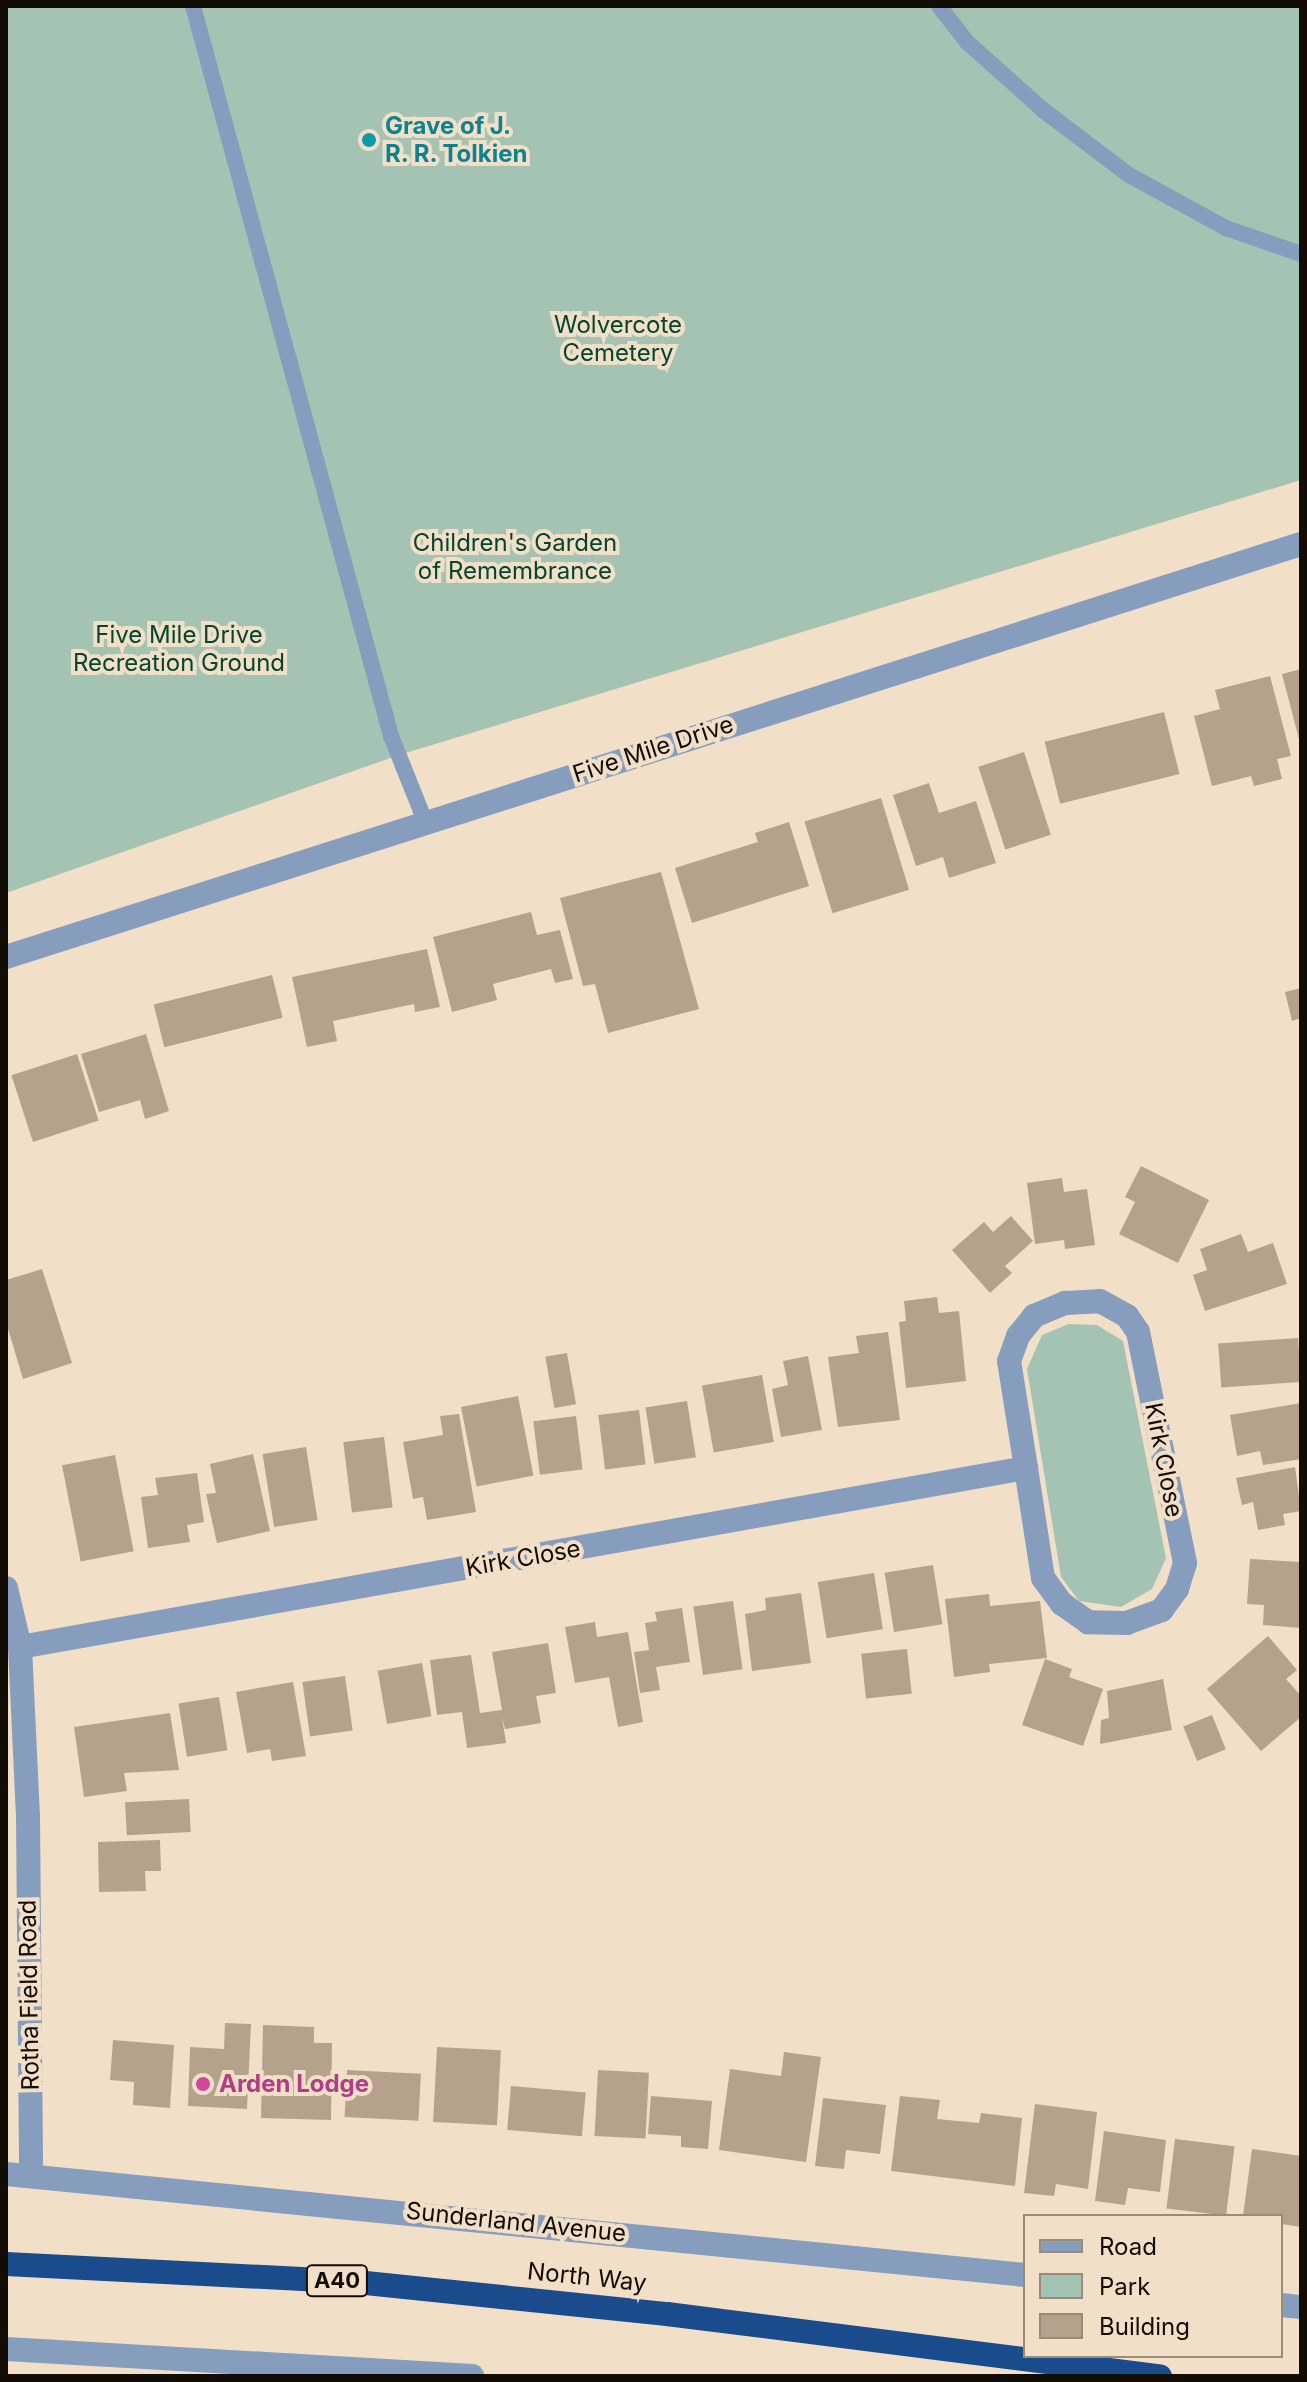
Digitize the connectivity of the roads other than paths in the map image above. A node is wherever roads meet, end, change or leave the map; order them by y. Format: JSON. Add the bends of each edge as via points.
{"nodes":[{"id":1,"x":193,"y":6,"type":"edge"},
{"id":2,"x":939,"y":6,"type":"edge"},
{"id":3,"x":1301,"y":254,"type":"edge"},
{"id":4,"x":1301,"y":544,"type":"edge"},
{"id":5,"x":425,"y":821,"type":"junction"},
{"id":6,"x":6,"y":957,"type":"edge"},
{"id":7,"x":1026,"y":1468,"type":"junction"},
{"id":8,"x":6,"y":1588,"type":"edge"},
{"id":9,"x":20,"y":1647,"type":"junction"},
{"id":10,"x":17,"y":1816,"type":"edge"},
{"id":11,"x":6,"y":2174,"type":"edge"},
{"id":12,"x":31,"y":2174,"type":"junction"},
{"id":13,"x":6,"y":2264,"type":"edge"},
{"id":14,"x":1023,"y":2275,"type":"edge"},
{"id":15,"x":6,"y":2349,"type":"edge"},
{"id":16,"x":472,"y":2376,"type":"edge"},
{"id":17,"x":1160,"y":2376,"type":"edge"}],
"edges":[{"from":1,"to":5,"type":"lane","via":[[391,736]]},
{"from":2,"to":3,"type":"lane","via":[[967,42],[1043,110],[1129,175],[1226,228]]},
{"from":4,"to":5,"type":"street","name":"Five Mile Drive"},
{"from":5,"to":6,"type":"street","name":"Five Mile Drive"},
{"from":7,"to":7,"type":"street","name":"Kirk Close","via":[[1009,1361],[1018,1336],[1034,1316],[1065,1303],[1100,1301],[1127,1316],[1138,1332],[1185,1563],[1177,1589],[1162,1610],[1127,1623],[1088,1622],[1062,1604],[1043,1578]]},
{"from":7,"to":9,"type":"street","name":"Kirk Close"},
{"from":8,"to":9,"type":"street","name":"Rotha Field Road"},
{"from":9,"to":10,"type":"street","name":"Rotha Field Road"},
{"from":10,"to":12,"type":"street","name":"Rotha Field Road"},
{"from":11,"to":12,"type":"street","name":"Sunderland Avenue"},
{"from":12,"to":14,"type":"street","name":"Sunderland Avenue"},
{"from":13,"to":17,"type":"highway","name":"North Way","number":"A40","via":[[356,2282],[667,2314]]},
{"from":15,"to":16,"type":"street"}]}
